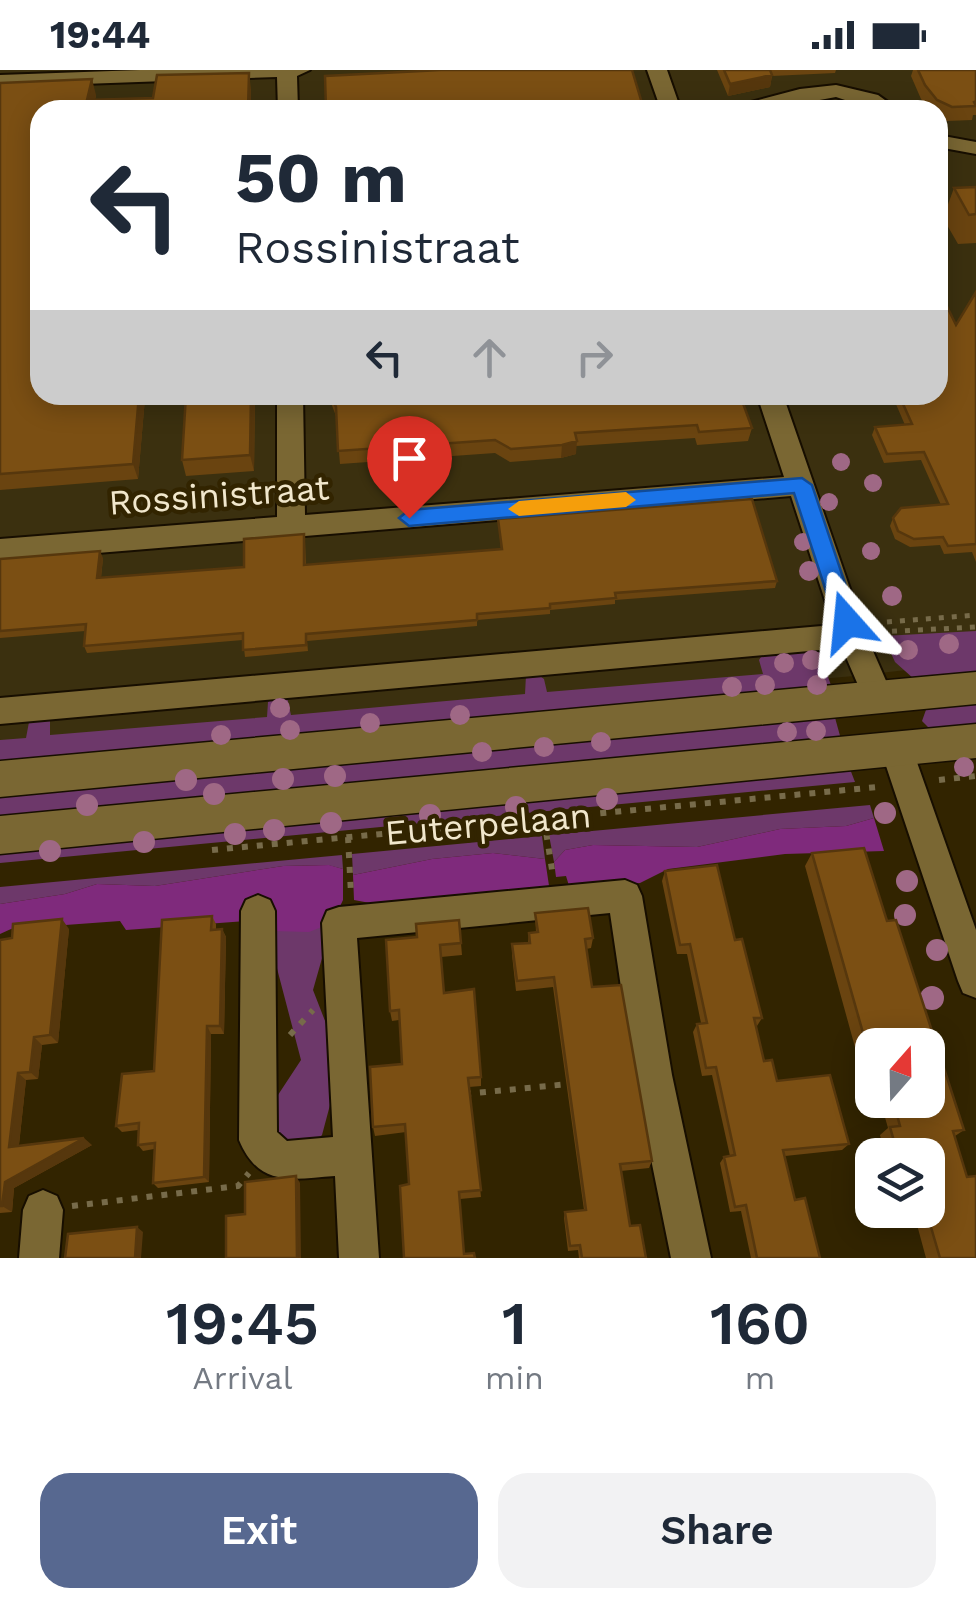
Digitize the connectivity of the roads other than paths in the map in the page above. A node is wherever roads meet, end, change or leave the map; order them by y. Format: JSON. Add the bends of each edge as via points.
{"nodes":[{"id":1,"x":287,"y":70,"type":"edge"},
{"id":2,"x":300,"y":70,"type":"edge"},
{"id":3,"x":657,"y":70,"type":"edge"},
{"id":4,"x":0,"y":81,"type":"edge"},
{"id":5,"x":288,"y":100,"type":"edge"},
{"id":6,"x":667,"y":100,"type":"edge"},
{"id":7,"x":780,"y":100,"type":"edge"},
{"id":8,"x":876,"y":100,"type":"edge"},
{"id":9,"x":948,"y":144,"type":"edge"},
{"id":10,"x":976,"y":148,"type":"edge"},
{"id":11,"x":290,"y":405,"type":"edge"},
{"id":12,"x":774,"y":405,"type":"edge"},
{"id":13,"x":802,"y":485,"type":"junction"},
{"id":14,"x":291,"y":528,"type":"junction"},
{"id":15,"x":0,"y":550,"type":"edge"},
{"id":16,"x":851,"y":635,"type":"junction"},
{"id":17,"x":976,"y":688,"type":"edge"},
{"id":18,"x":878,"y":699,"type":"junction"},
{"id":19,"x":0,"y":711,"type":"edge"},
{"id":20,"x":976,"y":741,"type":"edge"},
{"id":21,"x":902,"y":768,"type":"junction"},
{"id":22,"x":0,"y":779,"type":"edge"},
{"id":23,"x":0,"y":835,"type":"edge"},
{"id":24,"x":258,"y":911,"type":"dead end"},
{"id":25,"x":976,"y":981,"type":"edge"},
{"id":26,"x":350,"y":1154,"type":"junction"},
{"id":27,"x":43,"y":1210,"type":"road end"},
{"id":28,"x":39,"y":1258,"type":"edge"},
{"id":29,"x":359,"y":1258,"type":"edge"},
{"id":30,"x":691,"y":1258,"type":"edge"}],
"edges":[{"from":1,"to":2,"type":"street"},
{"from":1,"to":4,"type":"street"},
{"from":1,"to":5,"type":"street"},
{"from":3,"to":6,"type":"street"},
{"from":7,"to":8,"type":"street","via":[[825,88]]},
{"from":9,"to":10,"type":"street"},
{"from":11,"to":14,"type":"street"},
{"from":12,"to":13,"type":"street"},
{"from":13,"to":14,"type":"street","name":"Rossinistraat"},
{"from":13,"to":16,"type":"street"},
{"from":14,"to":15,"type":"street","name":"Rossinistraat"},
{"from":16,"to":18,"type":"street"},
{"from":16,"to":19,"type":"street"},
{"from":17,"to":18,"type":"street"},
{"from":18,"to":21,"type":"street"},
{"from":18,"to":22,"type":"street"},
{"from":20,"to":21,"type":"street","name":"Euterpelaan"},
{"from":21,"to":23,"type":"street","name":"Euterpelaan"},
{"from":21,"to":25,"type":"street"},
{"from":24,"to":26,"type":"street","via":[[258,1140],[280,1161]]},
{"from":26,"to":29,"type":"street"},
{"from":26,"to":30,"type":"street","via":[[339,924],[624,896]]},
{"from":27,"to":28,"type":"street"}]}
